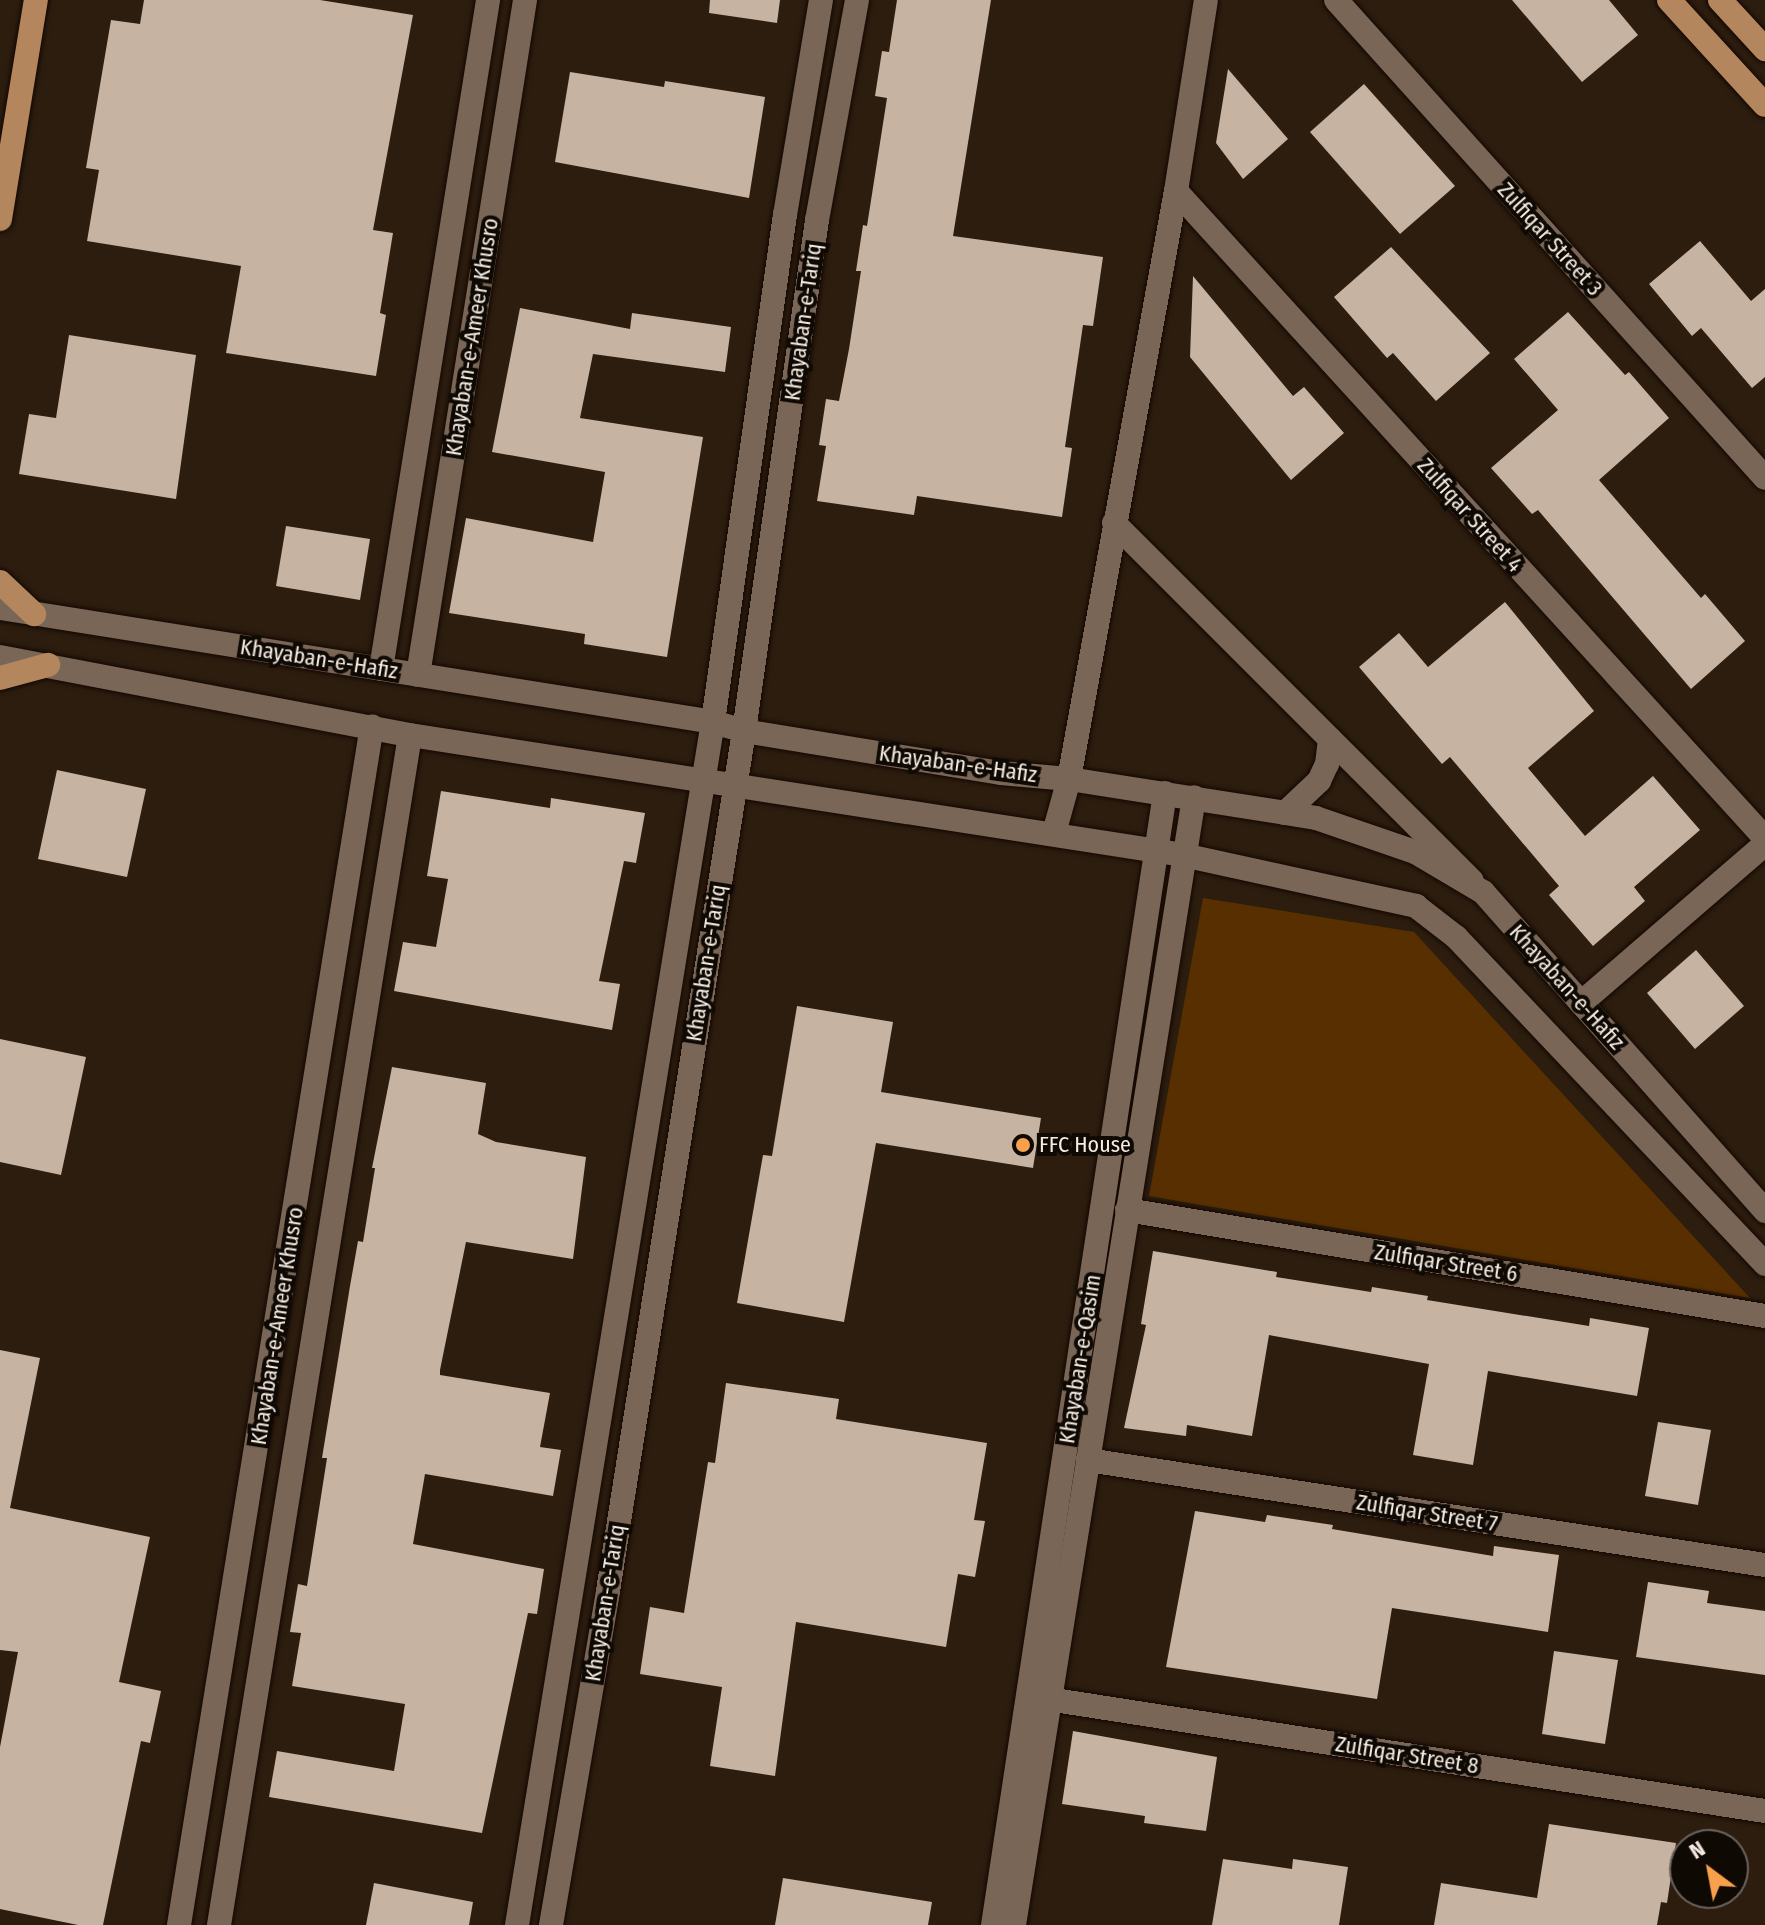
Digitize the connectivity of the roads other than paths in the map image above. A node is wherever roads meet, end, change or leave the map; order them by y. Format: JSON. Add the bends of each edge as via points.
{"nodes":[{"id":1,"x":36,"y":0,"type":"edge"},
{"id":2,"x":525,"y":0,"type":"edge"},
{"id":3,"x":821,"y":0,"type":"edge"},
{"id":4,"x":857,"y":0,"type":"edge"},
{"id":5,"x":1206,"y":0,"type":"edge"},
{"id":6,"x":1336,"y":0,"type":"edge"},
{"id":7,"x":1669,"y":0,"type":"edge"},
{"id":8,"x":1720,"y":0,"type":"edge"},
{"id":9,"x":486,"y":10,"type":"edge"},
{"id":10,"x":521,"y":25,"type":"junction"},
{"id":11,"x":1765,"y":49,"type":"edge"},
{"id":12,"x":1765,"y":105,"type":"edge"},
{"id":13,"x":1176,"y":191,"type":"junction"},
{"id":14,"x":785,"y":215,"type":"junction"},
{"id":15,"x":0,"y":219,"type":"edge"},
{"id":16,"x":817,"y":220,"type":"junction"},
{"id":17,"x":776,"y":281,"type":"junction"},
{"id":18,"x":809,"y":282,"type":"junction"},
{"id":19,"x":1765,"y":478,"type":"edge"},
{"id":20,"x":1114,"y":523,"type":"junction"},
{"id":21,"x":0,"y":582,"type":"edge"},
{"id":22,"x":0,"y":608,"type":"edge"},
{"id":23,"x":34,"y":614,"type":"junction"},
{"id":24,"x":0,"y":657,"type":"edge"},
{"id":25,"x":48,"y":665,"type":"junction"},
{"id":26,"x":381,"y":669,"type":"junction"},
{"id":27,"x":418,"y":675,"type":"junction"},
{"id":28,"x":0,"y":678,"type":"edge"},
{"id":29,"x":713,"y":722,"type":"junction"},
{"id":30,"x":372,"y":726,"type":"junction"},
{"id":31,"x":744,"y":731,"type":"junction"},
{"id":32,"x":410,"y":735,"type":"junction"},
{"id":33,"x":1330,"y":739,"type":"junction"},
{"id":34,"x":1069,"y":779,"type":"junction"},
{"id":35,"x":702,"y":780,"type":"junction"},
{"id":36,"x":734,"y":784,"type":"junction"},
{"id":37,"x":1165,"y":793,"type":"junction"},
{"id":38,"x":1194,"y":797,"type":"junction"},
{"id":39,"x":1285,"y":813,"type":"junction"},
{"id":40,"x":1054,"y":833,"type":"junction"},
{"id":41,"x":1765,"y":841,"type":"edge"},
{"id":42,"x":1156,"y":851,"type":"junction"},
{"id":43,"x":1183,"y":855,"type":"junction"},
{"id":44,"x":1483,"y":892,"type":"junction"},
{"id":45,"x":1581,"y":1003,"type":"junction"},
{"id":46,"x":1127,"y":1210,"type":"junction"},
{"id":47,"x":1765,"y":1211,"type":"edge"},
{"id":48,"x":1765,"y":1264,"type":"edge"},
{"id":49,"x":1765,"y":1316,"type":"edge"},
{"id":50,"x":1088,"y":1460,"type":"junction"},
{"id":51,"x":578,"y":1538,"type":"junction"},
{"id":52,"x":616,"y":1541,"type":"junction"},
{"id":53,"x":1765,"y":1565,"type":"edge"},
{"id":54,"x":608,"y":1591,"type":"junction"},
{"id":55,"x":569,"y":1593,"type":"junction"},
{"id":56,"x":1048,"y":1699,"type":"junction"},
{"id":57,"x":1765,"y":1811,"type":"edge"},
{"id":58,"x":193,"y":1842,"type":"junction"},
{"id":59,"x":233,"y":1846,"type":"junction"},
{"id":60,"x":185,"y":1891,"type":"junction"},
{"id":61,"x":224,"y":1897,"type":"junction"},
{"id":62,"x":179,"y":1925,"type":"edge"},
{"id":63,"x":219,"y":1925,"type":"edge"},
{"id":64,"x":517,"y":1925,"type":"edge"},
{"id":65,"x":551,"y":1925,"type":"edge"},
{"id":66,"x":993,"y":1925,"type":"edge"},
{"id":67,"x":1014,"y":1925,"type":"edge"}],
"edges":[{"from":1,"to":15,"type":"main road"},
{"from":2,"to":10,"type":"street","name":"Khayaban-e-Ameer Khusro"},
{"from":3,"to":14,"type":"street","name":"Khayaban-e-Tariq"},
{"from":4,"to":16,"type":"street","name":"Khayaban-e-Tariq"},
{"from":5,"to":13,"type":"street"},
{"from":6,"to":19,"type":"street","name":"Zulfiqar Street 3"},
{"from":7,"to":12,"type":"main road"},
{"from":8,"to":11,"type":"main road"},
{"from":9,"to":10,"type":"street"},
{"from":9,"to":26,"type":"street","name":"Khayaban-e-Ameer Khusro"},
{"from":10,"to":27,"type":"street","name":"Khayaban-e-Ameer Khusro"},
{"from":13,"to":20,"type":"street"},
{"from":13,"to":41,"type":"street","name":"Zulfiqar Street 4"},
{"from":14,"to":16,"type":"street","via":[[800,226]]},
{"from":14,"to":17,"type":"street","name":"Khayaban-e-Tariq"},
{"from":16,"to":18,"type":"street","name":"Khayaban-e-Tariq"},
{"from":17,"to":18,"type":"street","via":[[793,268]]},
{"from":17,"to":29,"type":"street","name":"Khayaban-e-Tariq"},
{"from":18,"to":31,"type":"street","name":"Khayaban-e-Tariq"},
{"from":20,"to":33,"type":"street"},
{"from":20,"to":34,"type":"street"},
{"from":21,"to":23,"type":"main road"},
{"from":22,"to":23,"type":"street","name":"Khayaban-e-Hafiz"},
{"from":23,"to":26,"type":"street","name":"Khayaban-e-Hafiz"},
{"from":24,"to":25,"type":"street","name":"Khayaban-e-Hafiz"},
{"from":25,"to":28,"type":"main road"},
{"from":25,"to":30,"type":"street","name":"Khayaban-e-Hafiz"},
{"from":26,"to":27,"type":"street","name":"Khayaban-e-Hafiz"},
{"from":27,"to":29,"type":"street","name":"Khayaban-e-Hafiz"},
{"from":29,"to":31,"type":"street","name":"Khayaban-e-Hafiz"},
{"from":29,"to":35,"type":"street","name":"Khayaban-e-Tariq"},
{"from":30,"to":32,"type":"street","name":"Khayaban-e-Hafiz"},
{"from":30,"to":58,"type":"street","name":"Khayaban-e-Ameer Khusro"},
{"from":31,"to":34,"type":"street","name":"Khayaban-e-Hafiz"},
{"from":31,"to":36,"type":"street","name":"Khayaban-e-Tariq"},
{"from":32,"to":35,"type":"street","name":"Khayaban-e-Hafiz"},
{"from":32,"to":59,"type":"street","name":"Khayaban-e-Ameer Khusro"},
{"from":33,"to":39,"type":"street","via":[[1319,781]]},
{"from":33,"to":44,"type":"street"},
{"from":34,"to":37,"type":"street","name":"Khayaban-e-Hafiz"},
{"from":34,"to":40,"type":"street"},
{"from":35,"to":36,"type":"street","name":"Khayaban-e-Hafiz"},
{"from":35,"to":51,"type":"street","name":"Khayaban-e-Tariq"},
{"from":36,"to":40,"type":"street","name":"Khayaban-e-Hafiz"},
{"from":36,"to":52,"type":"street","name":"Khayaban-e-Tariq"},
{"from":37,"to":38,"type":"street","name":"Khayaban-e-Hafiz"},
{"from":37,"to":42,"type":"street","name":"Khayaban-e-Qasim"},
{"from":38,"to":39,"type":"street","name":"Khayaban-e-Hafiz"},
{"from":38,"to":43,"type":"street","name":"Khayaban-e-Qasim"},
{"from":39,"to":44,"type":"street","name":"Khayaban-e-Hafiz","via":[[1316,818],[1415,852]]},
{"from":40,"to":42,"type":"street","name":"Khayaban-e-Hafiz"},
{"from":41,"to":45,"type":"street"},
{"from":42,"to":43,"type":"street","name":"Khayaban-e-Hafiz"},
{"from":42,"to":66,"type":"street","name":"Khayaban-e-Qasim"},
{"from":43,"to":46,"type":"street","name":"Khayaban-e-Qasim"},
{"from":43,"to":48,"type":"street","name":"Khayaban-e-Hafiz","via":[[1416,906],[1456,937]]},
{"from":44,"to":45,"type":"street","name":"Khayaban-e-Hafiz"},
{"from":45,"to":47,"type":"street","name":"Khayaban-e-Hafiz"},
{"from":46,"to":49,"type":"street","name":"Zulfiqar Street 6"},
{"from":46,"to":50,"type":"street","name":"Khayaban-e-Qasim"},
{"from":50,"to":53,"type":"street","name":"Zulfiqar Street 7"},
{"from":50,"to":56,"type":"street","name":"Khayaban-e-Qasim"},
{"from":51,"to":52,"type":"street","via":[[593,1551]]},
{"from":51,"to":55,"type":"street","name":"Khayaban-e-Tariq"},
{"from":52,"to":54,"type":"street","name":"Khayaban-e-Tariq"},
{"from":54,"to":55,"type":"street","via":[[600,1581],[588,1578],[576,1582]]},
{"from":54,"to":65,"type":"street","name":"Khayaban-e-Tariq"},
{"from":55,"to":64,"type":"street","name":"Khayaban-e-Tariq"},
{"from":56,"to":57,"type":"street","name":"Zulfiqar Street 8"},
{"from":56,"to":67,"type":"street","name":"Khayaban-e-Qasim"},
{"from":58,"to":59,"type":"street","via":[[199,1853],[211,1858],[225,1855]]},
{"from":58,"to":60,"type":"street","name":"Khayaban-e-Ameer Khusro"},
{"from":59,"to":61,"type":"street","name":"Khayaban-e-Ameer Khusro"},
{"from":60,"to":61,"type":"street","via":[[201,1886]]},
{"from":60,"to":62,"type":"street","name":"Khayaban-e-Ameer Khusro"},
{"from":61,"to":63,"type":"street","name":"Khayaban-e-Ameer Khusro"}]}
